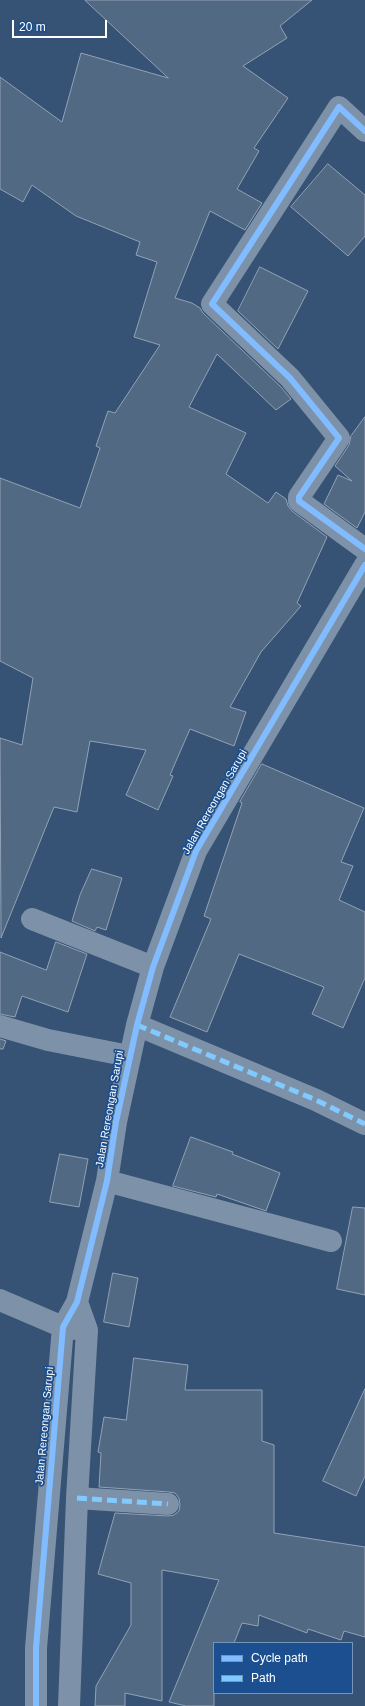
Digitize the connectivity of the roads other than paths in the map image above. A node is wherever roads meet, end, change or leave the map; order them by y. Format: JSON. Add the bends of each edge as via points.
{"nodes":[{"id":1,"x":365,"y":131,"type":"edge"},
{"id":2,"x":365,"y":549,"type":"edge"},
{"id":3,"x":365,"y":565,"type":"edge"},
{"id":4,"x":32,"y":919,"type":"dead end"},
{"id":5,"x":153,"y":967,"type":"junction"},
{"id":6,"x":0,"y":1026,"type":"edge"},
{"id":7,"x":137,"y":1026,"type":"junction"},
{"id":8,"x":129,"y":1056,"type":"junction"},
{"id":9,"x":365,"y":1124,"type":"edge"},
{"id":10,"x":107,"y":1181,"type":"junction"},
{"id":11,"x":331,"y":1241,"type":"dead end"},
{"id":12,"x":0,"y":1300,"type":"edge"},
{"id":13,"x":77,"y":1302,"type":"junction"},
{"id":14,"x":63,"y":1327,"type":"junction"},
{"id":15,"x":87,"y":1330,"type":"junction"},
{"id":16,"x":77,"y":1498,"type":"junction"},
{"id":17,"x":168,"y":1504,"type":"dead end"},
{"id":18,"x":36,"y":1706,"type":"edge"},
{"id":19,"x":69,"y":1706,"type":"edge"}],
"edges":[{"from":1,"to":2,"type":"street","via":[[339,107],[212,304],[290,378],[339,438],[299,497],[299,501]]},
{"from":3,"to":5,"type":"street","name":"Jalan Rereongan Sarupi","via":[[196,851]]},
{"from":4,"to":5,"type":"street"},
{"from":5,"to":7,"type":"street","name":"Jalan Rereongan Sarupi"},
{"from":6,"to":8,"type":"street","via":[[48,1040]]},
{"from":7,"to":8,"type":"street","name":"Jalan Rereongan Sarupi"},
{"from":7,"to":9,"type":"street","via":[[316,1100]]},
{"from":8,"to":10,"type":"street","name":"Jalan Rereongan Sarupi"},
{"from":10,"to":11,"type":"street"},
{"from":10,"to":13,"type":"street","name":"Jalan Rereongan Sarupi"},
{"from":12,"to":14,"type":"street"},
{"from":13,"to":14,"type":"street","name":"Jalan Rereongan Sarupi"},
{"from":13,"to":15,"type":"street"},
{"from":14,"to":15,"type":"street"},
{"from":14,"to":18,"type":"street","name":"Jalan Rereongan Sarupi","via":[[36,1648]]},
{"from":15,"to":16,"type":"street"},
{"from":16,"to":17,"type":"street"},
{"from":16,"to":19,"type":"street"}]}
